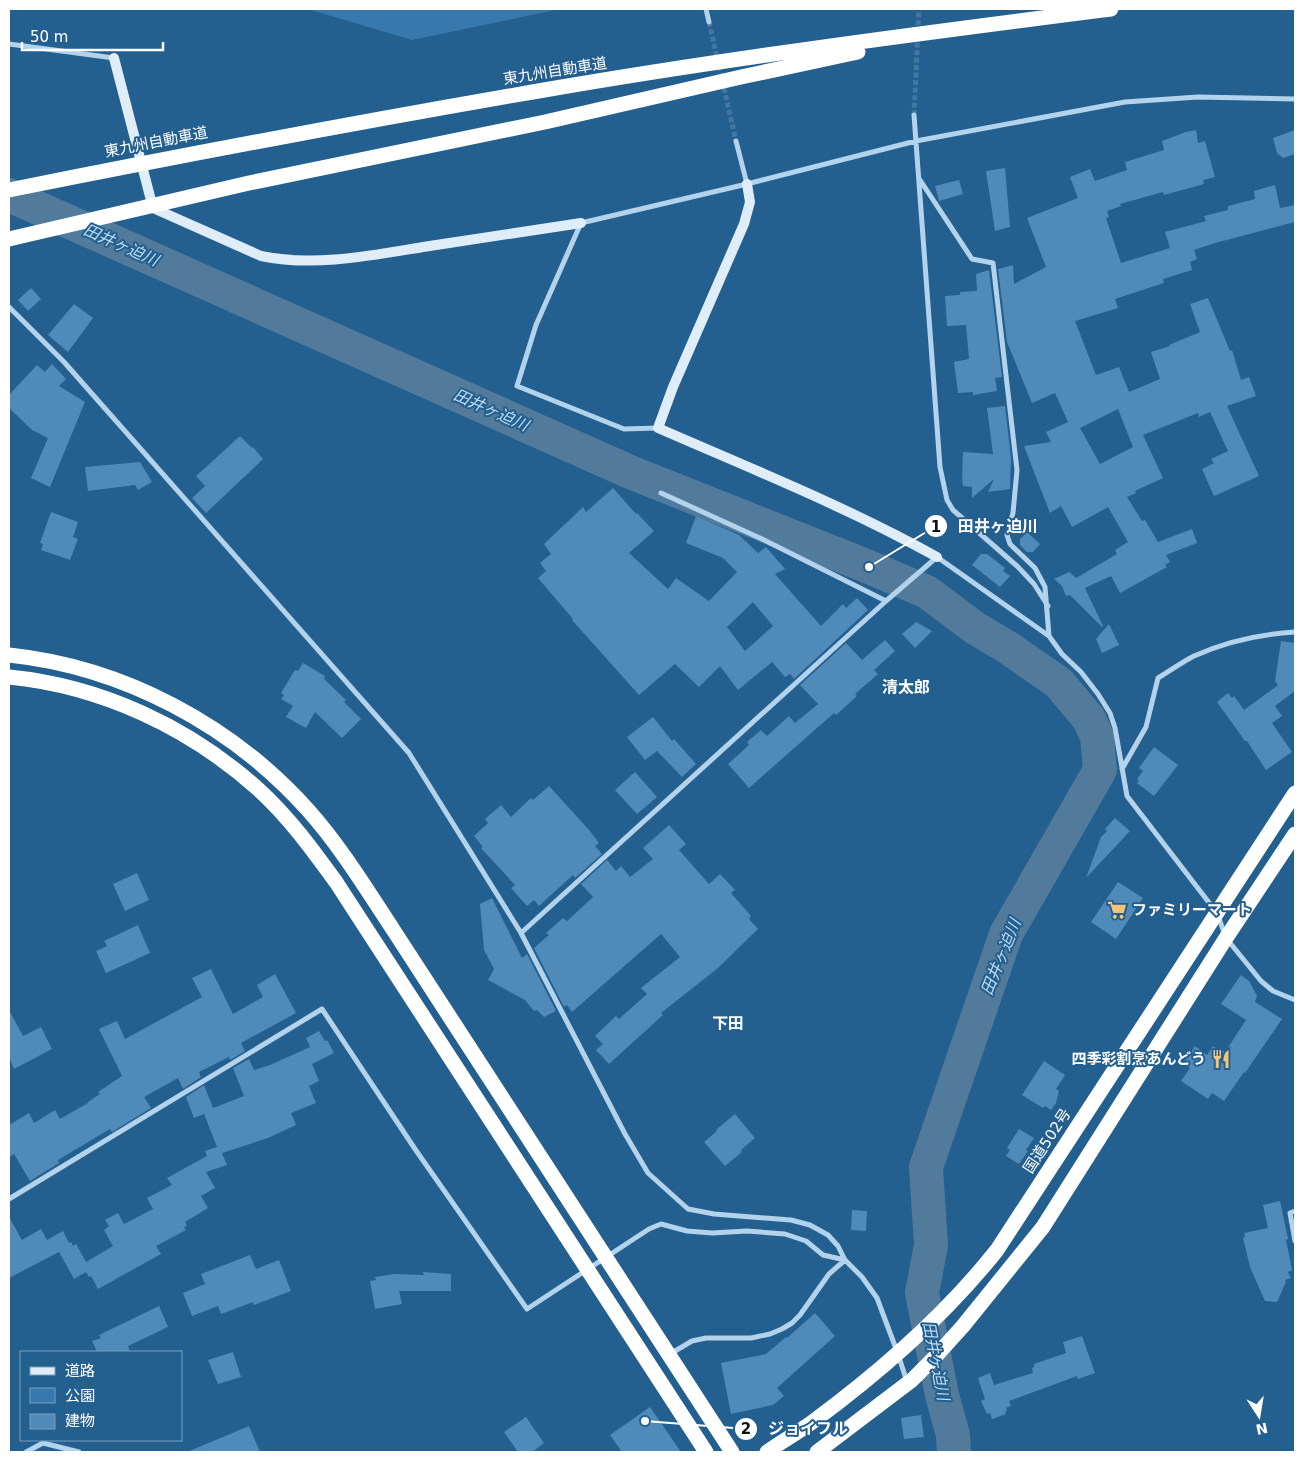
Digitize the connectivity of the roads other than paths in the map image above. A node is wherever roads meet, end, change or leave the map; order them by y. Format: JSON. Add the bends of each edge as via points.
{"nodes":[{"id":1,"x":706,"y":9,"type":"edge"},
{"id":2,"x":1111,"y":9,"type":"edge"},
{"id":3,"x":709,"y":22,"type":"tunnel mouth"},
{"id":4,"x":987,"y":25,"type":"junction"},
{"id":5,"x":9,"y":44,"type":"edge"},
{"id":6,"x":114,"y":58,"type":"joint"},
{"id":7,"x":1295,"y":99,"type":"edge"},
{"id":8,"x":914,"y":116,"type":"tunnel mouth"},
{"id":9,"x":736,"y":140,"type":"tunnel mouth"},
{"id":10,"x":916,"y":142,"type":"junction"},
{"id":11,"x":920,"y":179,"type":"junction"},
{"id":12,"x":747,"y":184,"type":"junction"},
{"id":13,"x":9,"y":190,"type":"edge"},
{"id":14,"x":580,"y":223,"type":"junction"},
{"id":15,"x":9,"y":239,"type":"edge"},
{"id":16,"x":9,"y":307,"type":"edge"},
{"id":17,"x":658,"y":428,"type":"junction"},
{"id":18,"x":661,"y":493,"type":"dead end"},
{"id":19,"x":937,"y":557,"type":"junction"},
{"id":20,"x":886,"y":601,"type":"junction"},
{"id":21,"x":1048,"y":606,"type":"junction"},
{"id":22,"x":1295,"y":632,"type":"edge"},
{"id":23,"x":1050,"y":636,"type":"junction"},
{"id":24,"x":9,"y":655,"type":"edge"},
{"id":25,"x":9,"y":677,"type":"edge"},
{"id":26,"x":1122,"y":769,"type":"junction"},
{"id":27,"x":1295,"y":793,"type":"edge"},
{"id":28,"x":1295,"y":834,"type":"edge"},
{"id":29,"x":1217,"y":913,"type":"junction"},
{"id":30,"x":520,"y":933,"type":"junction"},
{"id":31,"x":1226,"y":938,"type":"junction"},
{"id":32,"x":1295,"y":1000,"type":"edge"},
{"id":33,"x":9,"y":1199,"type":"edge"},
{"id":34,"x":1295,"y":1211,"type":"edge"},
{"id":35,"x":1295,"y":1241,"type":"edge"},
{"id":36,"x":845,"y":1260,"type":"junction"},
{"id":37,"x":901,"y":1352,"type":"junction"},
{"id":38,"x":669,"y":1354,"type":"junction"},
{"id":39,"x":909,"y":1381,"type":"junction"},
{"id":40,"x":26,"y":1452,"type":"edge"},
{"id":41,"x":79,"y":1452,"type":"edge"},
{"id":42,"x":706,"y":1452,"type":"edge"},
{"id":43,"x":732,"y":1452,"type":"edge"},
{"id":44,"x":767,"y":1452,"type":"edge"},
{"id":45,"x":816,"y":1452,"type":"edge"}],
"edges":[{"from":1,"to":3,"type":"street"},
{"from":2,"to":4,"type":"highway","name":"東九州自動車道"},
{"from":4,"to":13,"type":"highway","name":"東九州自動車道","via":[[571,86],[221,147]]},
{"from":4,"to":15,"type":"highway","via":[[249,183]]},
{"from":5,"to":6,"type":"street"},
{"from":6,"to":14,"type":"street","via":[[153,208],[260,256],[313,261],[358,258]]},
{"from":7,"to":10,"type":"street","via":[[1198,96],[1125,102]]},
{"from":8,"to":10,"type":"street"},
{"from":9,"to":12,"type":"street"},
{"from":10,"to":11,"type":"street"},
{"from":10,"to":12,"type":"street"},
{"from":11,"to":21,"type":"street","via":[[940,467],[947,500],[953,510],[1017,566]]},
{"from":11,"to":21,"type":"street","via":[[972,259],[993,263],[1017,470],[1014,513],[1007,535],[1010,544],[1040,576]]},
{"from":12,"to":14,"type":"street"},
{"from":12,"to":17,"type":"street","via":[[750,202],[744,224]]},
{"from":14,"to":17,"type":"street","via":[[536,326],[517,386],[624,429]]},
{"from":16,"to":30,"type":"street","via":[[64,362],[409,753]]},
{"from":17,"to":19,"type":"street","via":[[806,492]]},
{"from":18,"to":20,"type":"street"},
{"from":19,"to":20,"type":"street"},
{"from":19,"to":23,"type":"street"},
{"from":20,"to":30,"type":"street"},
{"from":21,"to":23,"type":"street"},
{"from":22,"to":26,"type":"street","via":[[1227,644],[1193,657],[1158,678],[1146,727]]},
{"from":23,"to":26,"type":"street","via":[[1110,713]]},
{"from":24,"to":38,"type":"highway","via":[[81,669],[137,688],[188,713],[273,773],[309,811],[353,869]]},
{"from":25,"to":42,"type":"highway","via":[[80,690],[129,707],[176,730],[221,759],[296,828],[347,897]]},
{"from":26,"to":29,"type":"street","via":[[1127,796]]},
{"from":27,"to":29,"type":"highway","name":"国道502号"},
{"from":28,"to":31,"type":"highway"},
{"from":29,"to":31,"type":"street"},
{"from":29,"to":37,"type":"highway","name":"国道502号","via":[[997,1250],[952,1302]]},
{"from":30,"to":36,"type":"street","via":[[648,1173],[688,1209],[791,1220],[810,1226],[828,1235]]},
{"from":31,"to":32,"type":"street","via":[[1266,987]]},
{"from":31,"to":39,"type":"highway","via":[[1043,1227],[963,1326]]},
{"from":33,"to":36,"type":"street","via":[[322,1009],[527,1309],[649,1228],[661,1224],[712,1233],[785,1234],[806,1242],[823,1255]]},
{"from":34,"to":35,"type":"street","via":[[1290,1213]]},
{"from":36,"to":37,"type":"street","via":[[877,1298]]},
{"from":36,"to":38,"type":"street","via":[[829,1274],[800,1315],[782,1329],[751,1338],[692,1341]]},
{"from":37,"to":39,"type":"street"},
{"from":37,"to":44,"type":"highway","name":"国道502号","via":[[810,1424]]},
{"from":38,"to":43,"type":"highway"},
{"from":39,"to":45,"type":"highway"},
{"from":40,"to":41,"type":"street","via":[[43,1443]]}]}
